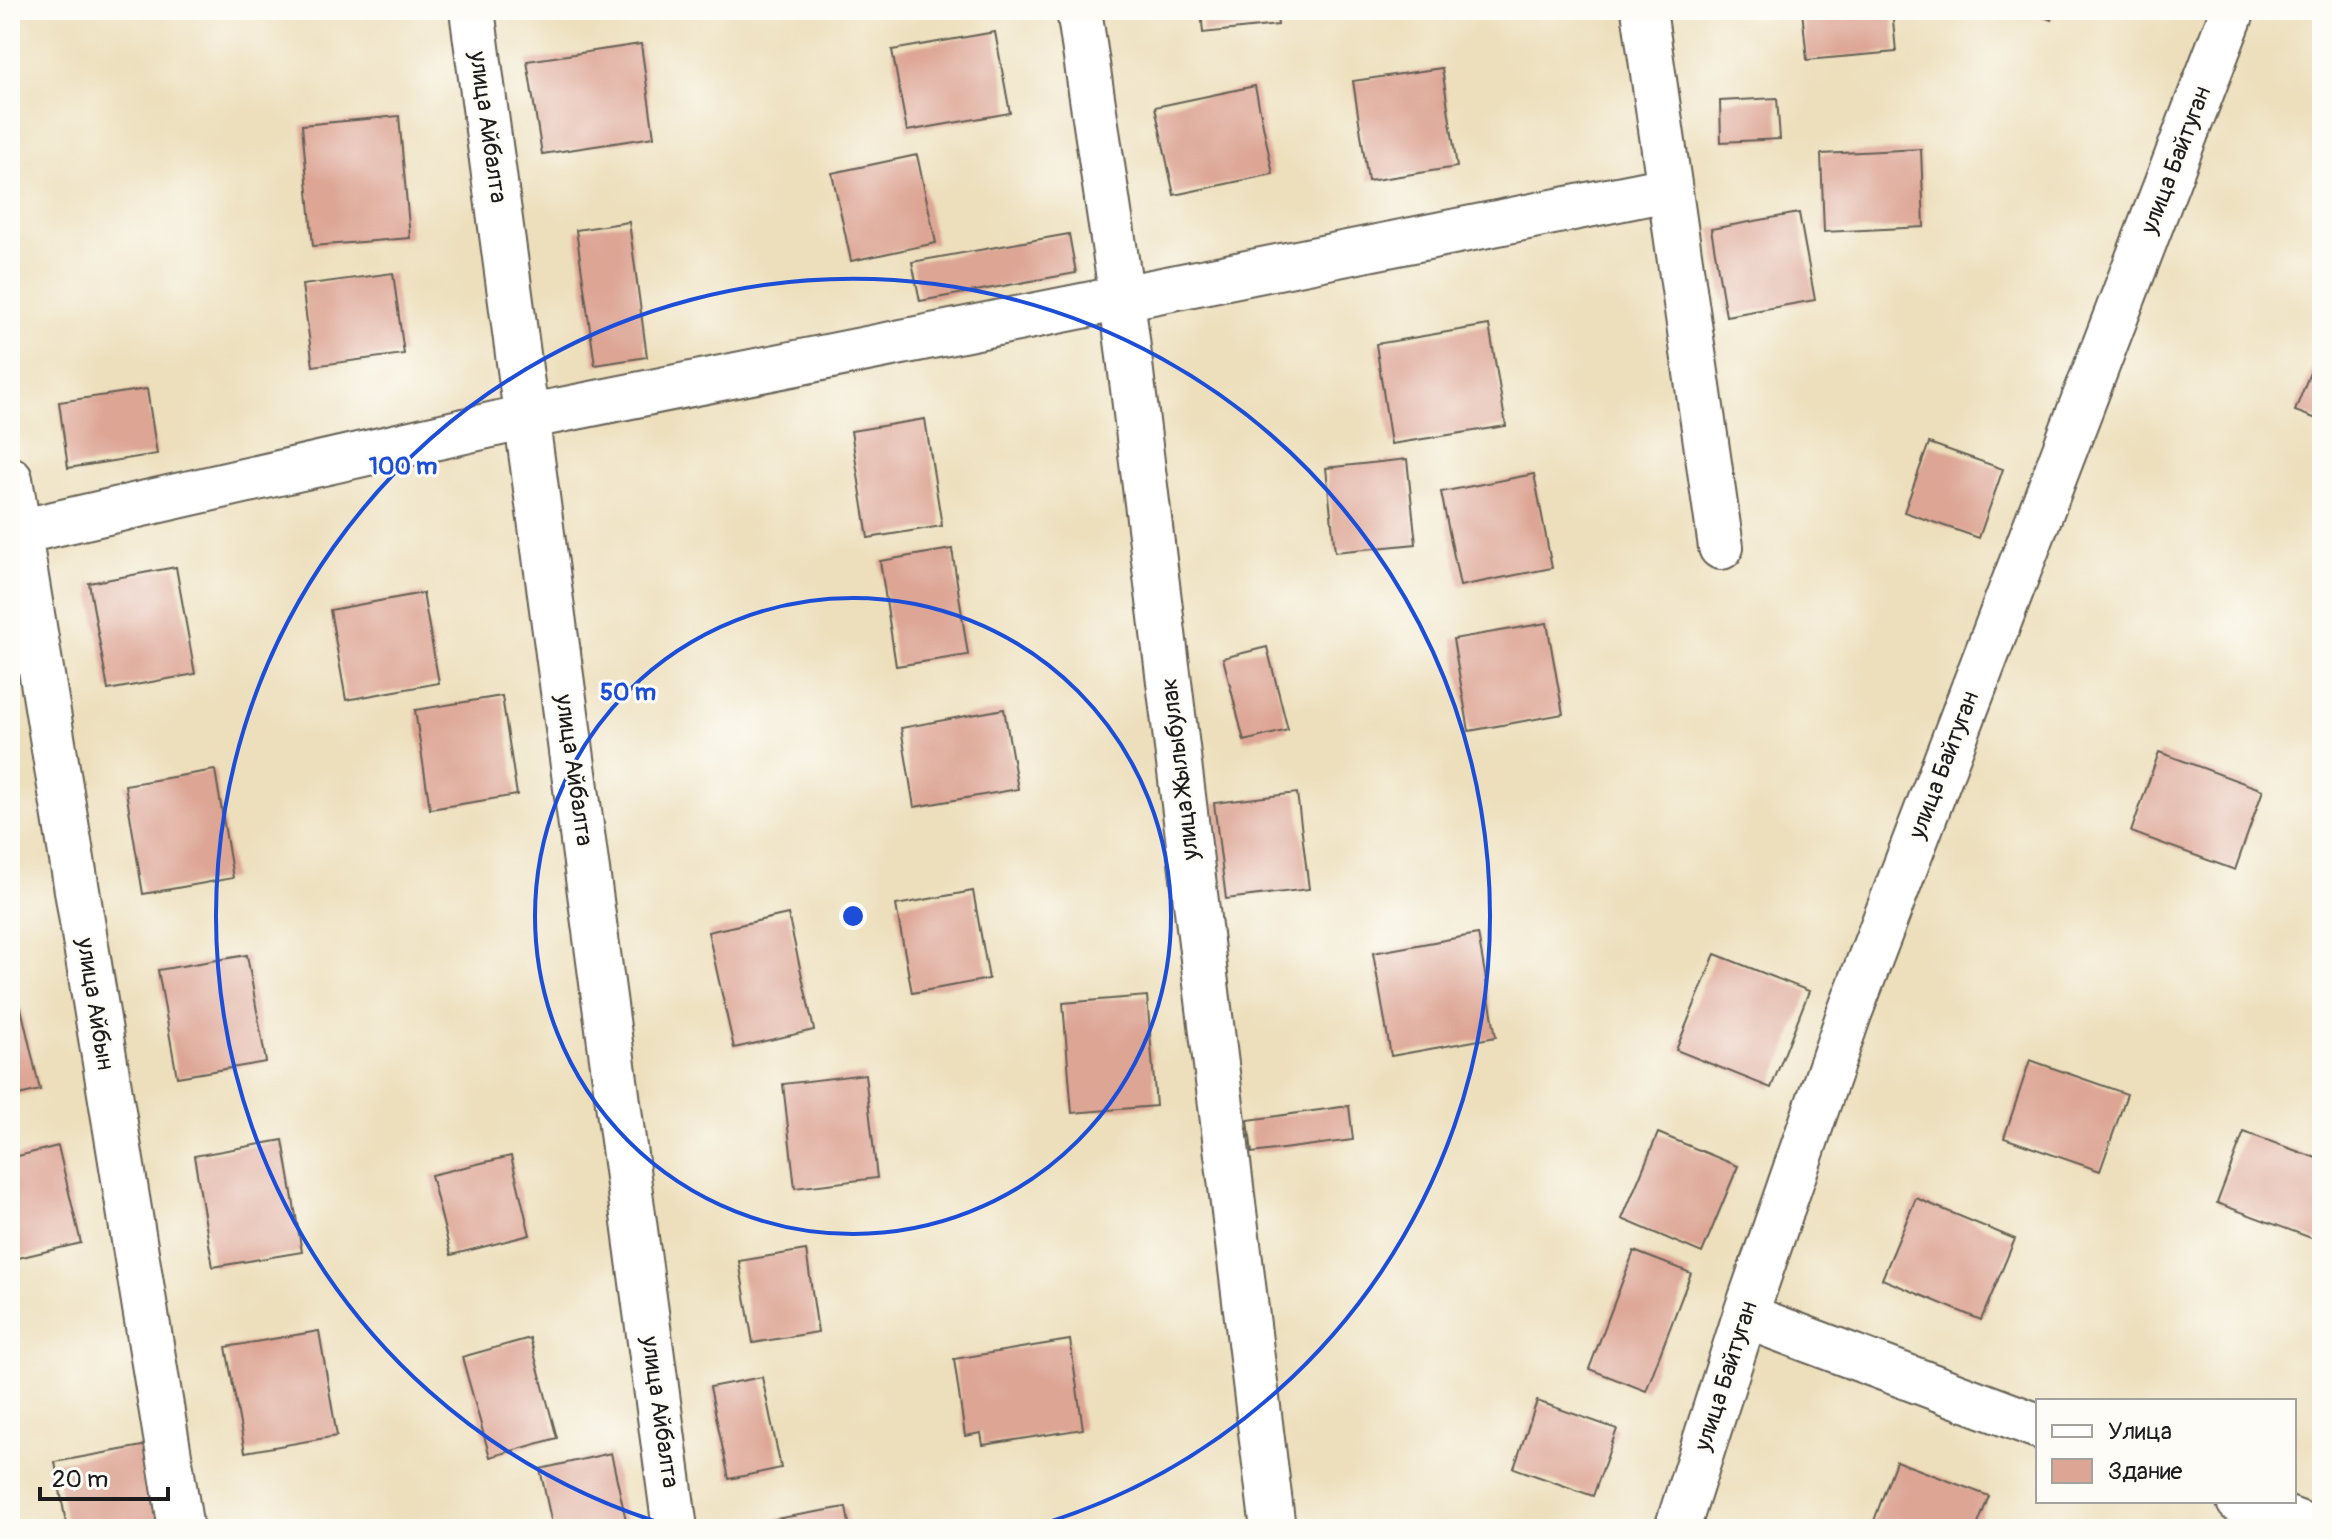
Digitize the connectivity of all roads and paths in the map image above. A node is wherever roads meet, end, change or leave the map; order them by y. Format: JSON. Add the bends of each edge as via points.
{"nodes":[{"id":1,"x":472,"y":10,"type":"edge"},
{"id":2,"x":1079,"y":10,"type":"edge"},
{"id":3,"x":1644,"y":10,"type":"edge"},
{"id":4,"x":2233,"y":10,"type":"edge"},
{"id":5,"x":1668,"y":189,"type":"junction"},
{"id":6,"x":1122,"y":299,"type":"junction"},
{"id":7,"x":526,"y":417,"type":"junction"},
{"id":8,"x":10,"y":479,"type":"edge"},
{"id":9,"x":14,"y":533,"type":"edge"},
{"id":10,"x":1721,"y":547,"type":"dead end"},
{"id":11,"x":1745,"y":1316,"type":"junction"},
{"id":12,"x":2036,"y":1425,"type":"edge"},
{"id":13,"x":2244,"y":1503,"type":"edge"},
{"id":14,"x":2322,"y":1504,"type":"edge"},
{"id":15,"x":181,"y":1529,"type":"edge"},
{"id":16,"x":675,"y":1529,"type":"edge"},
{"id":17,"x":1273,"y":1529,"type":"edge"},
{"id":18,"x":1677,"y":1529,"type":"edge"},
{"id":19,"x":2313,"y":1529,"type":"edge"}],
"edges":[{"from":1,"to":7,"type":"street","name":"улица Айбалта"},
{"from":2,"to":6,"type":"street","name":"улица Жылыбулак"},
{"from":3,"to":5,"type":"street"},
{"from":4,"to":11,"type":"street","name":"улица Байтуган","via":[[1849,1014]]},
{"from":5,"to":6,"type":"street"},
{"from":5,"to":10,"type":"street"},
{"from":6,"to":7,"type":"street"},
{"from":6,"to":17,"type":"street","name":"улица Жылыбулак"},
{"from":7,"to":9,"type":"street"},
{"from":7,"to":16,"type":"street","name":"улица Айбалта"},
{"from":8,"to":9,"type":"street","name":"улица Айбын"},
{"from":9,"to":15,"type":"street","name":"улица Айбын"},
{"from":11,"to":12,"type":"street"},
{"from":11,"to":18,"type":"street","name":"улица Байтуган"},
{"from":13,"to":19,"type":"street"},
{"from":14,"to":19,"type":"street"}]}
